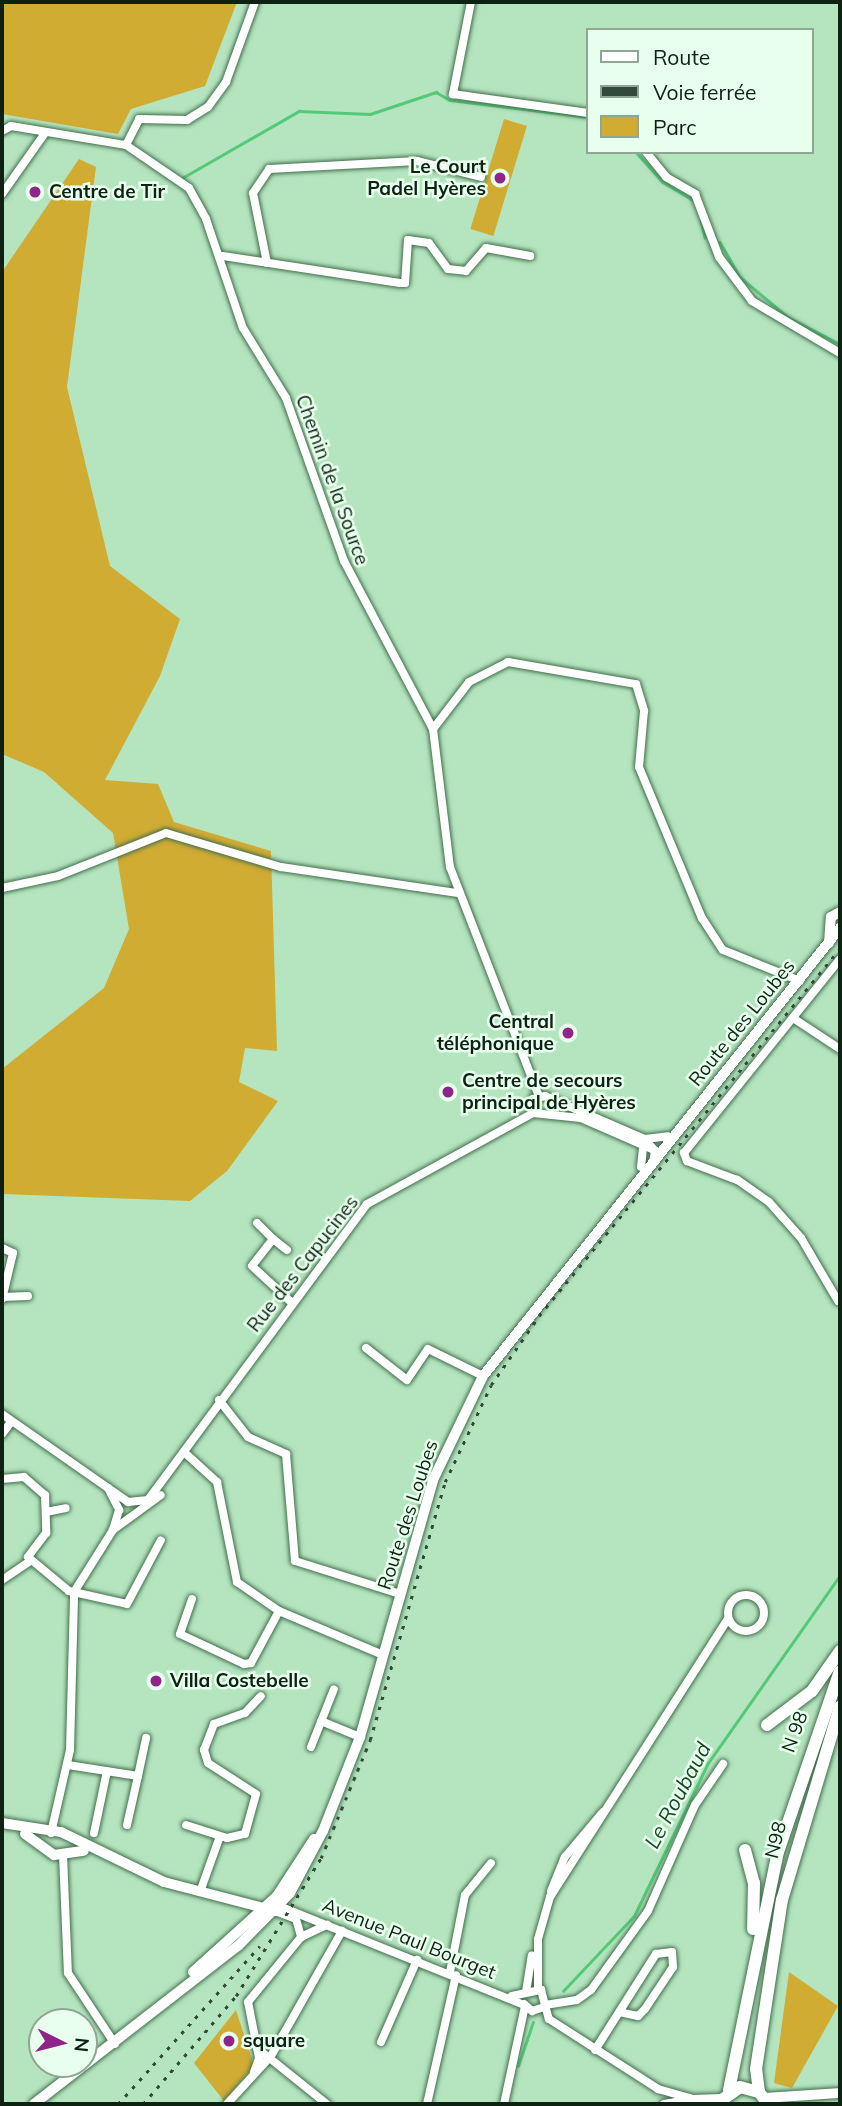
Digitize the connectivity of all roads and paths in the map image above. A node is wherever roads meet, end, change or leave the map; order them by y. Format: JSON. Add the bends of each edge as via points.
{"nodes":[{"id":1,"x":254,"y":2,"type":"edge"},
{"id":2,"x":471,"y":2,"type":"edge"},
{"id":3,"x":586,"y":113,"type":"edge"},
{"id":4,"x":2,"y":131,"type":"edge"},
{"id":5,"x":45,"y":133,"type":"junction"},
{"id":6,"x":126,"y":145,"type":"junction"},
{"id":7,"x":648,"y":154,"type":"edge"},
{"id":8,"x":481,"y":177,"type":"dead end"},
{"id":9,"x":2,"y":194,"type":"edge"},
{"id":10,"x":223,"y":256,"type":"junction"},
{"id":11,"x":530,"y":256,"type":"dead end"},
{"id":12,"x":267,"y":263,"type":"junction"},
{"id":13,"x":840,"y":353,"type":"edge"},
{"id":14,"x":433,"y":729,"type":"junction"},
{"id":15,"x":2,"y":888,"type":"edge"},
{"id":16,"x":458,"y":894,"type":"junction"},
{"id":17,"x":840,"y":912,"type":"edge"},
{"id":18,"x":837,"y":926,"type":"edge"},
{"id":19,"x":840,"y":959,"type":"edge"},
{"id":20,"x":800,"y":981,"type":"junction"},
{"id":21,"x":793,"y":1018,"type":"junction"},
{"id":22,"x":840,"y":1049,"type":"edge"},
{"id":23,"x":538,"y":1096,"type":"junction"},
{"id":24,"x":550,"y":1100,"type":"junction"},
{"id":25,"x":533,"y":1113,"type":"junction"},
{"id":26,"x":546,"y":1116,"type":"junction"},
{"id":27,"x":681,"y":1126,"type":"junction"},
{"id":28,"x":668,"y":1136,"type":"junction"},
{"id":29,"x":644,"y":1144,"type":"junction"},
{"id":30,"x":660,"y":1150,"type":"junction"},
{"id":31,"x":642,"y":1167,"type":"junction"},
{"id":32,"x":257,"y":1223,"type":"dead end"},
{"id":33,"x":600,"y":1225,"type":"junction"},
{"id":34,"x":273,"y":1239,"type":"junction"},
{"id":35,"x":2,"y":1248,"type":"edge"},
{"id":36,"x":286,"y":1250,"type":"dead end"},
{"id":37,"x":28,"y":1296,"type":"dead end"},
{"id":38,"x":2,"y":1298,"type":"edge"},
{"id":39,"x":838,"y":1301,"type":"dead end"},
{"id":40,"x":291,"y":1302,"type":"junction"},
{"id":41,"x":366,"y":1348,"type":"dead end"},
{"id":42,"x":483,"y":1376,"type":"junction"},
{"id":43,"x":219,"y":1400,"type":"junction"},
{"id":44,"x":2,"y":1414,"type":"edge"},
{"id":45,"x":11,"y":1422,"type":"junction"},
{"id":46,"x":2,"y":1434,"type":"edge"},
{"id":47,"x":184,"y":1452,"type":"junction"},
{"id":48,"x":178,"y":1462,"type":"junction"},
{"id":49,"x":2,"y":1479,"type":"edge"},
{"id":50,"x":108,"y":1488,"type":"junction"},
{"id":51,"x":131,"y":1503,"type":"junction"},
{"id":52,"x":66,"y":1508,"type":"dead end"},
{"id":53,"x":46,"y":1512,"type":"junction"},
{"id":54,"x":126,"y":1515,"type":"junction"},
{"id":55,"x":161,"y":1540,"type":"dead end"},
{"id":56,"x":29,"y":1562,"type":"junction"},
{"id":57,"x":2,"y":1580,"type":"edge"},
{"id":58,"x":74,"y":1592,"type":"junction"},
{"id":59,"x":400,"y":1594,"type":"junction"},
{"id":60,"x":192,"y":1599,"type":"dead end"},
{"id":61,"x":279,"y":1611,"type":"junction"},
{"id":62,"x":728,"y":1619,"type":"junction"},
{"id":63,"x":743,"y":1631,"type":"junction"},
{"id":64,"x":718,"y":1640,"type":"junction"},
{"id":65,"x":840,"y":1651,"type":"edge"},
{"id":66,"x":383,"y":1655,"type":"junction"},
{"id":67,"x":840,"y":1671,"type":"edge"},
{"id":68,"x":334,"y":1689,"type":"dead end"},
{"id":69,"x":261,"y":1696,"type":"dead end"},
{"id":70,"x":840,"y":1707,"type":"edge"},
{"id":71,"x":321,"y":1721,"type":"junction"},
{"id":72,"x":767,"y":1725,"type":"dead end"},
{"id":73,"x":360,"y":1737,"type":"junction"},
{"id":74,"x":146,"y":1738,"type":"dead end"},
{"id":75,"x":311,"y":1747,"type":"dead end"},
{"id":76,"x":723,"y":1764,"type":"dead end"},
{"id":77,"x":68,"y":1765,"type":"junction"},
{"id":78,"x":107,"y":1771,"type":"junction"},
{"id":79,"x":138,"y":1776,"type":"junction"},
{"id":80,"x":62,"y":1807,"type":"junction"},
{"id":81,"x":330,"y":1812,"type":"junction"},
{"id":82,"x":127,"y":1825,"type":"dead end"},
{"id":83,"x":186,"y":1825,"type":"dead end"},
{"id":84,"x":2,"y":1826,"type":"edge"},
{"id":85,"x":51,"y":1833,"type":"junction"},
{"id":86,"x":94,"y":1833,"type":"dead end"},
{"id":87,"x":66,"y":1836,"type":"junction"},
{"id":88,"x":220,"y":1836,"type":"junction"},
{"id":89,"x":47,"y":1849,"type":"junction"},
{"id":90,"x":745,"y":1850,"type":"dead end"},
{"id":91,"x":88,"y":1851,"type":"junction"},
{"id":92,"x":64,"y":1854,"type":"junction"},
{"id":93,"x":491,"y":1863,"type":"dead end"},
{"id":94,"x":60,"y":1874,"type":"junction"},
{"id":95,"x":200,"y":1889,"type":"junction"},
{"id":96,"x":288,"y":1895,"type":"junction"},
{"id":97,"x":251,"y":1904,"type":"junction"},
{"id":98,"x":272,"y":1907,"type":"junction"},
{"id":99,"x":297,"y":1911,"type":"junction"},
{"id":100,"x":251,"y":1921,"type":"junction"},
{"id":101,"x":327,"y":1925,"type":"junction"},
{"id":102,"x":342,"y":1931,"type":"junction"},
{"id":103,"x":300,"y":1937,"type":"junction"},
{"id":104,"x":538,"y":1939,"type":"junction"},
{"id":105,"x":417,"y":1960,"type":"junction"},
{"id":106,"x":453,"y":1974,"type":"junction"},
{"id":107,"x":177,"y":1989,"type":"junction"},
{"id":108,"x":541,"y":1991,"type":"junction"},
{"id":109,"x":526,"y":1992,"type":"junction"},
{"id":110,"x":748,"y":1993,"type":"junction"},
{"id":111,"x":509,"y":1996,"type":"junction"},
{"id":112,"x":561,"y":2001,"type":"junction"},
{"id":113,"x":525,"y":2006,"type":"junction"},
{"id":114,"x":544,"y":2006,"type":"junction"},
{"id":115,"x":619,"y":2012,"type":"junction"},
{"id":116,"x":382,"y":2042,"type":"dead end"},
{"id":117,"x":115,"y":2043,"type":"junction"},
{"id":118,"x":257,"y":2048,"type":"junction"},
{"id":119,"x":595,"y":2050,"type":"junction"},
{"id":120,"x":271,"y":2056,"type":"junction"},
{"id":121,"x":253,"y":2075,"type":"junction"},
{"id":122,"x":840,"y":2093,"type":"edge"},
{"id":123,"x":808,"y":2096,"type":"junction"},
{"id":124,"x":722,"y":2097,"type":"edge"},
{"id":125,"x":764,"y":2098,"type":"edge"},
{"id":126,"x":693,"y":2099,"type":"junction"},
{"id":127,"x":34,"y":2104,"type":"edge"},
{"id":128,"x":227,"y":2104,"type":"edge"},
{"id":129,"x":327,"y":2104,"type":"edge"},
{"id":130,"x":427,"y":2104,"type":"edge"},
{"id":131,"x":504,"y":2104,"type":"edge"},
{"id":132,"x":664,"y":2104,"type":"edge"},
{"id":133,"x":794,"y":2104,"type":"edge"}],
"edges":[{"from":1,"to":6,"type":"street","via":[[226,82],[208,107],[187,120],[139,119]]},
{"from":2,"to":3,"type":"street","via":[[453,94]]},
{"from":4,"to":5,"type":"street","name":"Chemin de la Source","via":[[10,126]]},
{"from":5,"to":6,"type":"street","name":"Chemin de la Source"},
{"from":5,"to":9,"type":"street"},
{"from":6,"to":10,"type":"street","name":"Chemin de la Source","via":[[189,188]]},
{"from":7,"to":13,"type":"street","via":[[666,177],[695,194],[719,257],[752,301],[775,320]]},
{"from":8,"to":12,"type":"street","via":[[417,161],[269,169],[253,192]]},
{"from":10,"to":12,"type":"street"},
{"from":10,"to":14,"type":"street","name":"Chemin de la Source","via":[[243,328],[286,398],[344,561]]},
{"from":11,"to":12,"type":"street","via":[[486,248],[466,271],[448,269],[429,243],[408,240],[405,283],[400,284]]},
{"from":14,"to":16,"type":"street","name":"Chemin de la Source"},
{"from":14,"to":20,"type":"street","via":[[469,682],[509,662],[636,684],[644,711],[639,767],[707,927],[729,953]]},
{"from":15,"to":16,"type":"street","via":[[58,876],[166,834],[281,867]]},
{"from":16,"to":23,"type":"street","name":"Chemin de la Source"},
{"from":17,"to":18,"type":"main road"},
{"from":18,"to":20,"type":"main road","name":"Route des Loubes","via":[[830,943]]},
{"from":19,"to":21,"type":"street"},
{"from":20,"to":27,"type":"main road","name":"Route des Loubes"},
{"from":21,"to":22,"type":"street"},
{"from":21,"to":39,"type":"street","via":[[684,1153],[687,1161],[749,1186],[786,1221]]},
{"from":23,"to":24,"type":"street"},
{"from":23,"to":25,"type":"street"},
{"from":24,"to":26,"type":"street"},
{"from":24,"to":29,"type":"street"},
{"from":25,"to":26,"type":"street"},
{"from":25,"to":40,"type":"street","name":"Rue des Capucines","via":[[367,1203]]},
{"from":26,"to":29,"type":"street","via":[[581,1118]]},
{"from":27,"to":28,"type":"main road","name":"Route des Loubes"},
{"from":27,"to":30,"type":"main road","name":"Route des Loubes"},
{"from":28,"to":29,"type":"street"},
{"from":28,"to":30,"type":"main road","name":"Route des Loubes"},
{"from":29,"to":30,"type":"street"},
{"from":29,"to":31,"type":"street"},
{"from":30,"to":31,"type":"main road","name":"Route des Loubes"},
{"from":30,"to":33,"type":"main road","name":"Route des Loubes"},
{"from":31,"to":33,"type":"main road","name":"Route des Loubes"},
{"from":32,"to":34,"type":"street"},
{"from":33,"to":42,"type":"main road","name":"Route des Loubes"},
{"from":34,"to":36,"type":"street"},
{"from":34,"to":40,"type":"street","via":[[251,1266]]},
{"from":35,"to":38,"type":"street","via":[[13,1253]]},
{"from":37,"to":38,"type":"street"},
{"from":40,"to":43,"type":"street","name":"Rue des Capucines"},
{"from":41,"to":42,"type":"street","via":[[407,1380],[428,1349]]},
{"from":42,"to":59,"type":"main road","name":"Route des Loubes","via":[[433,1480]]},
{"from":43,"to":47,"type":"street","name":"Rue des Capucines"},
{"from":43,"to":59,"type":"street","via":[[248,1437],[286,1454],[295,1561]]},
{"from":44,"to":45,"type":"street"},
{"from":45,"to":46,"type":"street"},
{"from":45,"to":50,"type":"street"},
{"from":47,"to":48,"type":"street","name":"Rue des Capucines"},
{"from":47,"to":61,"type":"street","via":[[217,1482],[237,1582]]},
{"from":48,"to":51,"type":"street","name":"Rue des Capucines","via":[[156,1493]]},
{"from":48,"to":54,"type":"street","name":"Rue des Capucines","via":[[163,1492]]},
{"from":49,"to":53,"type":"street","via":[[24,1477],[45,1495]]},
{"from":50,"to":51,"type":"street"},
{"from":50,"to":54,"type":"street"},
{"from":51,"to":54,"type":"street"},
{"from":51,"to":54,"type":"street","name":"Rue des Capucines"},
{"from":52,"to":53,"type":"street"},
{"from":53,"to":56,"type":"street","via":[[46,1533]]},
{"from":54,"to":58,"type":"street"},
{"from":55,"to":58,"type":"street","via":[[127,1604]]},
{"from":56,"to":57,"type":"street"},
{"from":56,"to":58,"type":"street"},
{"from":58,"to":77,"type":"street"},
{"from":59,"to":66,"type":"main road","name":"Route des Loubes"},
{"from":60,"to":61,"type":"street","via":[[180,1634],[244,1664],[251,1663]]},
{"from":61,"to":66,"type":"street"},
{"from":62,"to":63,"type":"street"},
{"from":62,"to":63,"type":"street","via":[[737,1597],[757,1598],[762,1623]]},
{"from":62,"to":64,"type":"street"},
{"from":63,"to":64,"type":"street"},
{"from":64,"to":104,"type":"street","via":[[550,1897]]},
{"from":65,"to":72,"type":"highway","via":[[812,1691]]},
{"from":66,"to":73,"type":"main road","name":"Route des Loubes"},
{"from":67,"to":110,"type":"highway","name":"N 98","via":[[790,1807]]},
{"from":68,"to":71,"type":"street"},
{"from":69,"to":88,"type":"street","via":[[245,1713],[210,1728],[204,1751],[208,1763],[251,1787],[257,1799],[245,1834]]},
{"from":70,"to":125,"type":"highway","name":"N98","number":"N 98","via":[[792,1857],[766,1987]]},
{"from":71,"to":73,"type":"street"},
{"from":71,"to":75,"type":"street"},
{"from":73,"to":81,"type":"main road","name":"Route des Loubes"},
{"from":74,"to":79,"type":"street"},
{"from":76,"to":112,"type":"street","via":[[695,1805],[639,1924],[586,1996]]},
{"from":77,"to":78,"type":"street"},
{"from":77,"to":80,"type":"street"},
{"from":78,"to":79,"type":"street"},
{"from":78,"to":86,"type":"street"},
{"from":79,"to":82,"type":"street"},
{"from":80,"to":85,"type":"street"},
{"from":80,"to":87,"type":"street"},
{"from":81,"to":96,"type":"main road","name":"Route des Loubes"},
{"from":81,"to":98,"type":"main road","name":"Route des Loubes"},
{"from":83,"to":88,"type":"street"},
{"from":84,"to":85,"type":"main road"},
{"from":84,"to":89,"type":"main road"},
{"from":85,"to":87,"type":"main road"},
{"from":85,"to":89,"type":"main road"},
{"from":87,"to":91,"type":"main road"},
{"from":87,"to":92,"type":"main road"},
{"from":88,"to":95,"type":"street"},
{"from":89,"to":92,"type":"main road"},
{"from":89,"to":94,"type":"street"},
{"from":90,"to":110,"type":"highway","via":[[755,1894]]},
{"from":91,"to":92,"type":"main road"},
{"from":91,"to":95,"type":"main road"},
{"from":92,"to":94,"type":"street"},
{"from":93,"to":106,"type":"street","via":[[465,1895]]},
{"from":94,"to":117,"type":"street","via":[[71,1938],[68,1973]]},
{"from":95,"to":97,"type":"main road"},
{"from":95,"to":98,"type":"main road"},
{"from":96,"to":98,"type":"main road","name":"Route des Loubes"},
{"from":96,"to":99,"type":"street","name":"Avenue Paul Bourget"},
{"from":97,"to":98,"type":"main road"},
{"from":97,"to":100,"type":"main road"},
{"from":98,"to":99,"type":"street","name":"Avenue Paul Bourget"},
{"from":98,"to":100,"type":"main road"},
{"from":98,"to":103,"type":"street","name":"Avenue Paul Bourget","via":[[296,1919]]},
{"from":98,"to":107,"type":"main road"},
{"from":99,"to":101,"type":"street","name":"Avenue Paul Bourget"},
{"from":100,"to":107,"type":"main road"},
{"from":101,"to":102,"type":"street","name":"Avenue Paul Bourget"},
{"from":101,"to":103,"type":"street"},
{"from":102,"to":105,"type":"street","name":"Avenue Paul Bourget"},
{"from":102,"to":120,"type":"street"},
{"from":103,"to":118,"type":"street","via":[[248,2002]]},
{"from":104,"to":108,"type":"street"},
{"from":104,"to":109,"type":"street"},
{"from":105,"to":106,"type":"street","name":"Avenue Paul Bourget"},
{"from":105,"to":116,"type":"street"},
{"from":106,"to":111,"type":"street","name":"Avenue Paul Bourget"},
{"from":106,"to":130,"type":"street"},
{"from":107,"to":117,"type":"main road"},
{"from":108,"to":109,"type":"street","name":"Avenue Paul Bourget"},
{"from":108,"to":112,"type":"street"},
{"from":108,"to":114,"type":"street"},
{"from":109,"to":111,"type":"street","name":"Avenue Paul Bourget"},
{"from":109,"to":113,"type":"street"},
{"from":110,"to":124,"type":"highway"},
{"from":111,"to":113,"type":"street","name":"Avenue Paul Bourget"},
{"from":112,"to":114,"type":"street"},
{"from":113,"to":114,"type":"street","via":[[535,2011]]},
{"from":113,"to":131,"type":"street"},
{"from":114,"to":119,"type":"street","via":[[550,2019]]},
{"from":115,"to":115,"type":"street","via":[[656,1954],[672,1952],[673,1967],[645,2009],[638,2016]]},
{"from":115,"to":119,"type":"street"},
{"from":117,"to":127,"type":"main road"},
{"from":118,"to":120,"type":"street"},
{"from":118,"to":121,"type":"street"},
{"from":119,"to":126,"type":"street","via":[[637,2079]]},
{"from":120,"to":121,"type":"street"},
{"from":120,"to":129,"type":"street"},
{"from":121,"to":128,"type":"street"},
{"from":122,"to":123,"type":"main road"},
{"from":123,"to":125,"type":"main road"},
{"from":123,"to":133,"type":"main road"},
{"from":124,"to":125,"type":"highway"},
{"from":124,"to":126,"type":"street"},
{"from":126,"to":132,"type":"street"}]}
